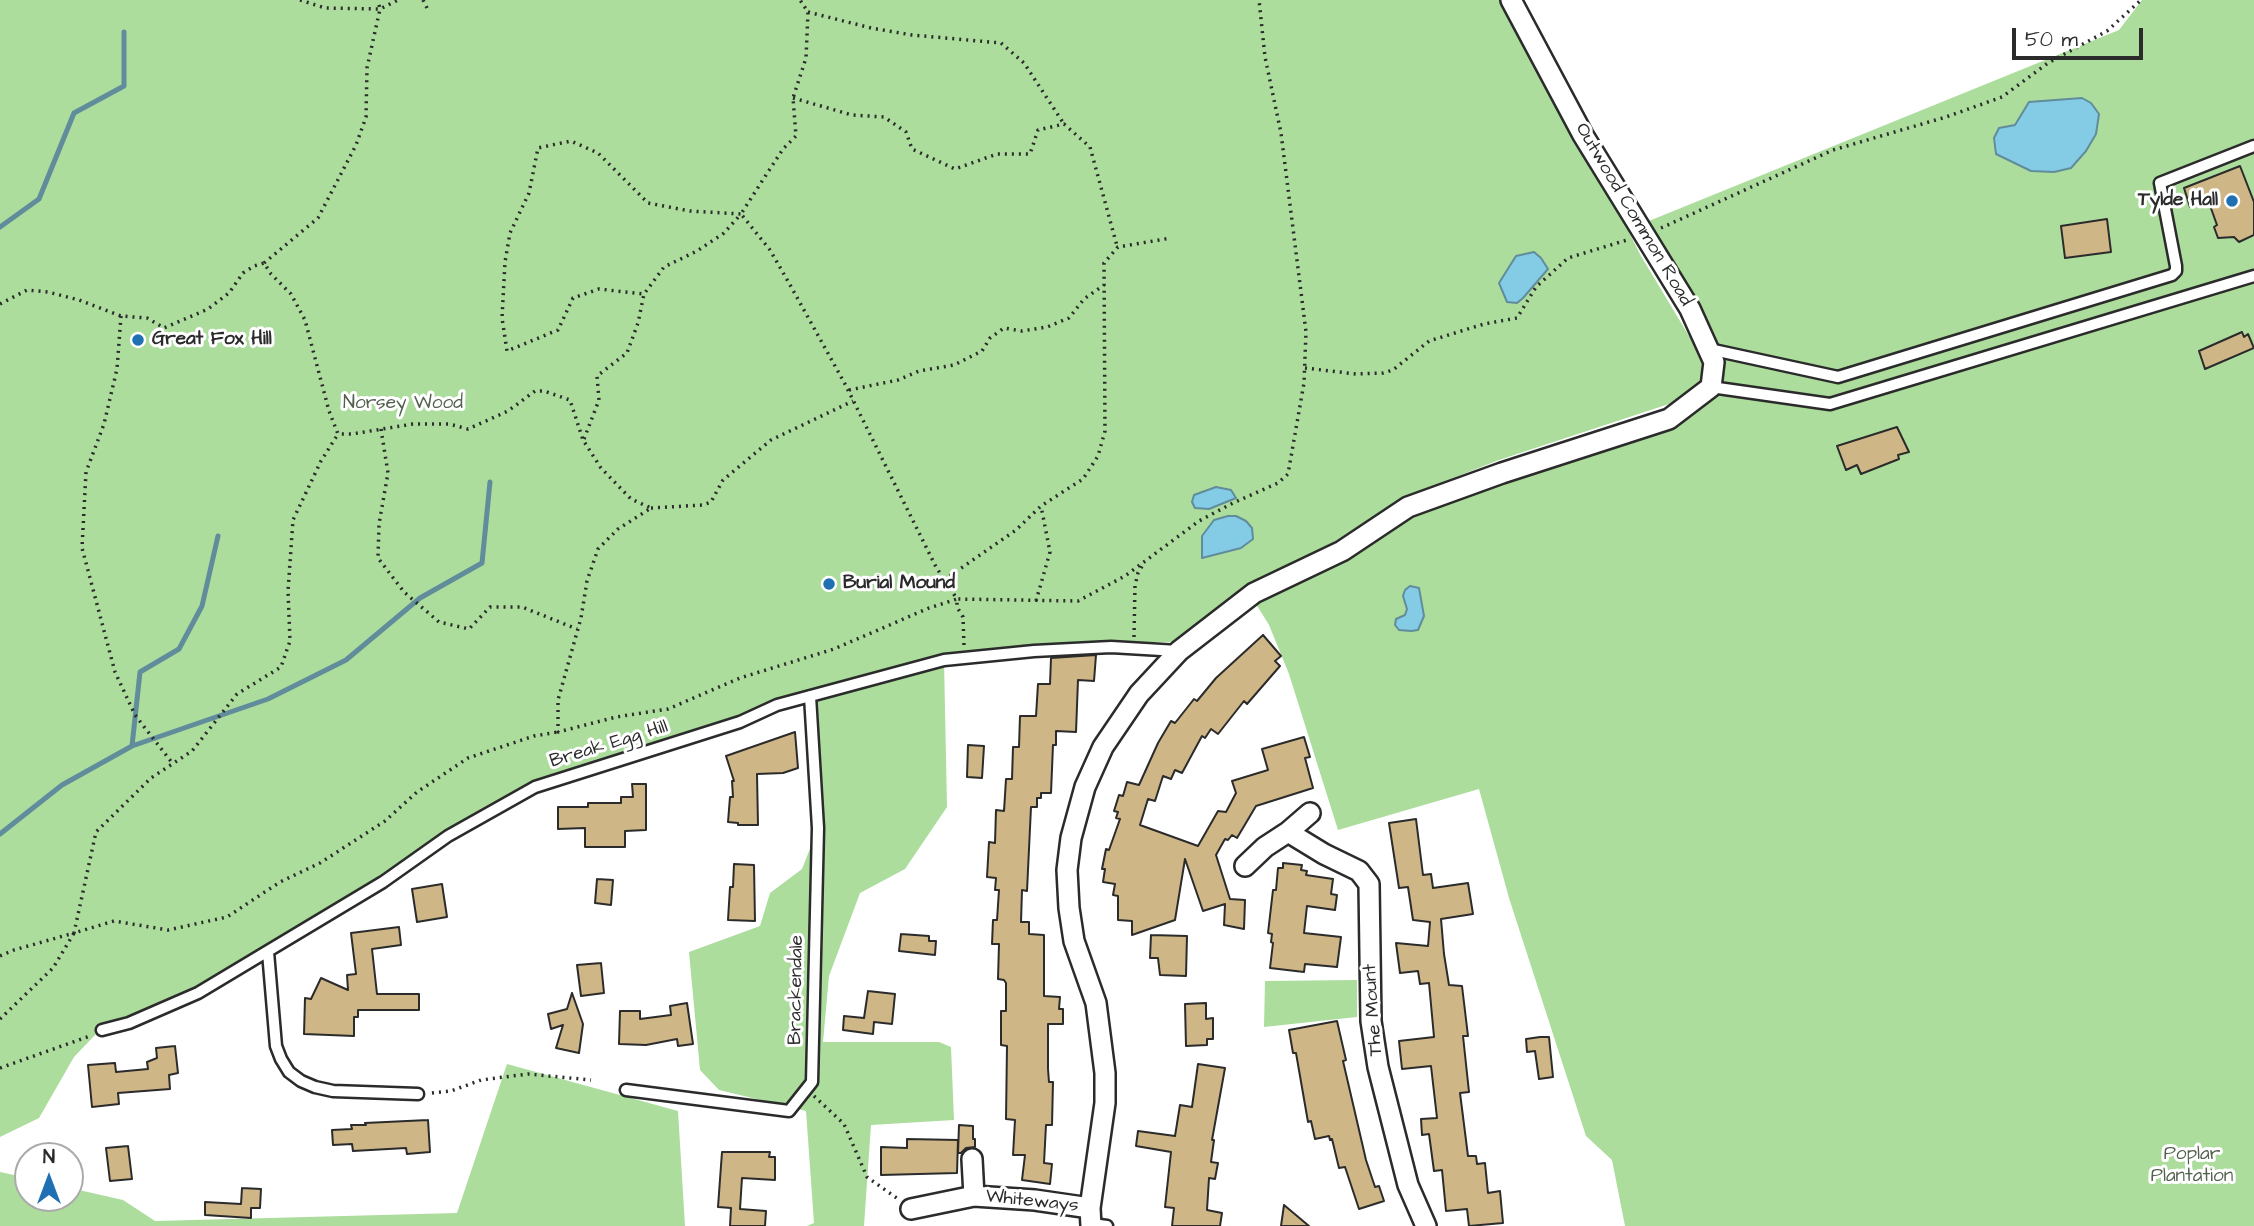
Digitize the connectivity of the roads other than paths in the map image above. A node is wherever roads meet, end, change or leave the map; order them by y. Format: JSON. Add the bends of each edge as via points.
{"nodes":[{"id":1,"x":1511,"y":0,"type":"edge"},
{"id":2,"x":2254,"y":146,"type":"edge"},
{"id":3,"x":2254,"y":276,"type":"edge"},
{"id":4,"x":1708,"y":349,"type":"junction"},
{"id":5,"x":1711,"y":387,"type":"junction"},
{"id":6,"x":1179,"y":651,"type":"junction"},
{"id":7,"x":810,"y":696,"type":"junction"},
{"id":8,"x":1310,"y":813,"type":"dead end"},
{"id":9,"x":1288,"y":832,"type":"junction"},
{"id":10,"x":1245,"y":866,"type":"dead end"},
{"id":11,"x":268,"y":952,"type":"junction"},
{"id":12,"x":103,"y":1030,"type":"road end"},
{"id":13,"x":625,"y":1090,"type":"dead end"},
{"id":14,"x":418,"y":1094,"type":"road end"},
{"id":15,"x":972,"y":1159,"type":"dead end"},
{"id":16,"x":974,"y":1196,"type":"junction"},
{"id":17,"x":911,"y":1209,"type":"road end"},
{"id":18,"x":1095,"y":1221,"type":"edge"},
{"id":19,"x":1426,"y":1226,"type":"edge"}],
"edges":[{"from":1,"to":4,"type":"street","name":"Outwood Common Road","via":[[1583,135],[1690,309]]},
{"from":2,"to":4,"type":"lane","via":[[2160,183],[2176,266],[2172,275],[1838,377]]},
{"from":3,"to":5,"type":"lane","via":[[1830,404]]},
{"from":4,"to":5,"type":"street","name":"Outwood Common Road","via":[[1714,362]]},
{"from":5,"to":6,"type":"street","via":[[1669,419],[1408,507],[1342,551],[1254,593]]},
{"from":6,"to":7,"type":"lane","name":"Break Egg Hill","via":[[1111,647],[965,657]]},
{"from":6,"to":18,"type":"street","via":[[1139,694],[1103,747],[1085,787],[1071,838],[1069,908],[1074,941],[1096,1003],[1105,1073]]},
{"from":7,"to":11,"type":"lane","name":"Break Egg Hill","via":[[534,787],[448,836]]},
{"from":7,"to":13,"type":"lane","name":"Brackendale","via":[[818,828],[812,1082],[789,1111]]},
{"from":8,"to":9,"type":"street"},
{"from":9,"to":10,"type":"street"},
{"from":9,"to":19,"type":"street","name":"The Mount","via":[[1359,871],[1369,884],[1371,1021],[1376,1055],[1408,1185]]},
{"from":11,"to":12,"type":"lane","name":"Break Egg Hill","via":[[198,993]]},
{"from":11,"to":14,"type":"lane","via":[[276,1046],[289,1072],[332,1091]]},
{"from":15,"to":16,"type":"street","name":"Whiteways"},
{"from":16,"to":17,"type":"street","name":"Whiteways"},
{"from":16,"to":18,"type":"street","name":"Whiteways","via":[[1035,1200]]}]}
